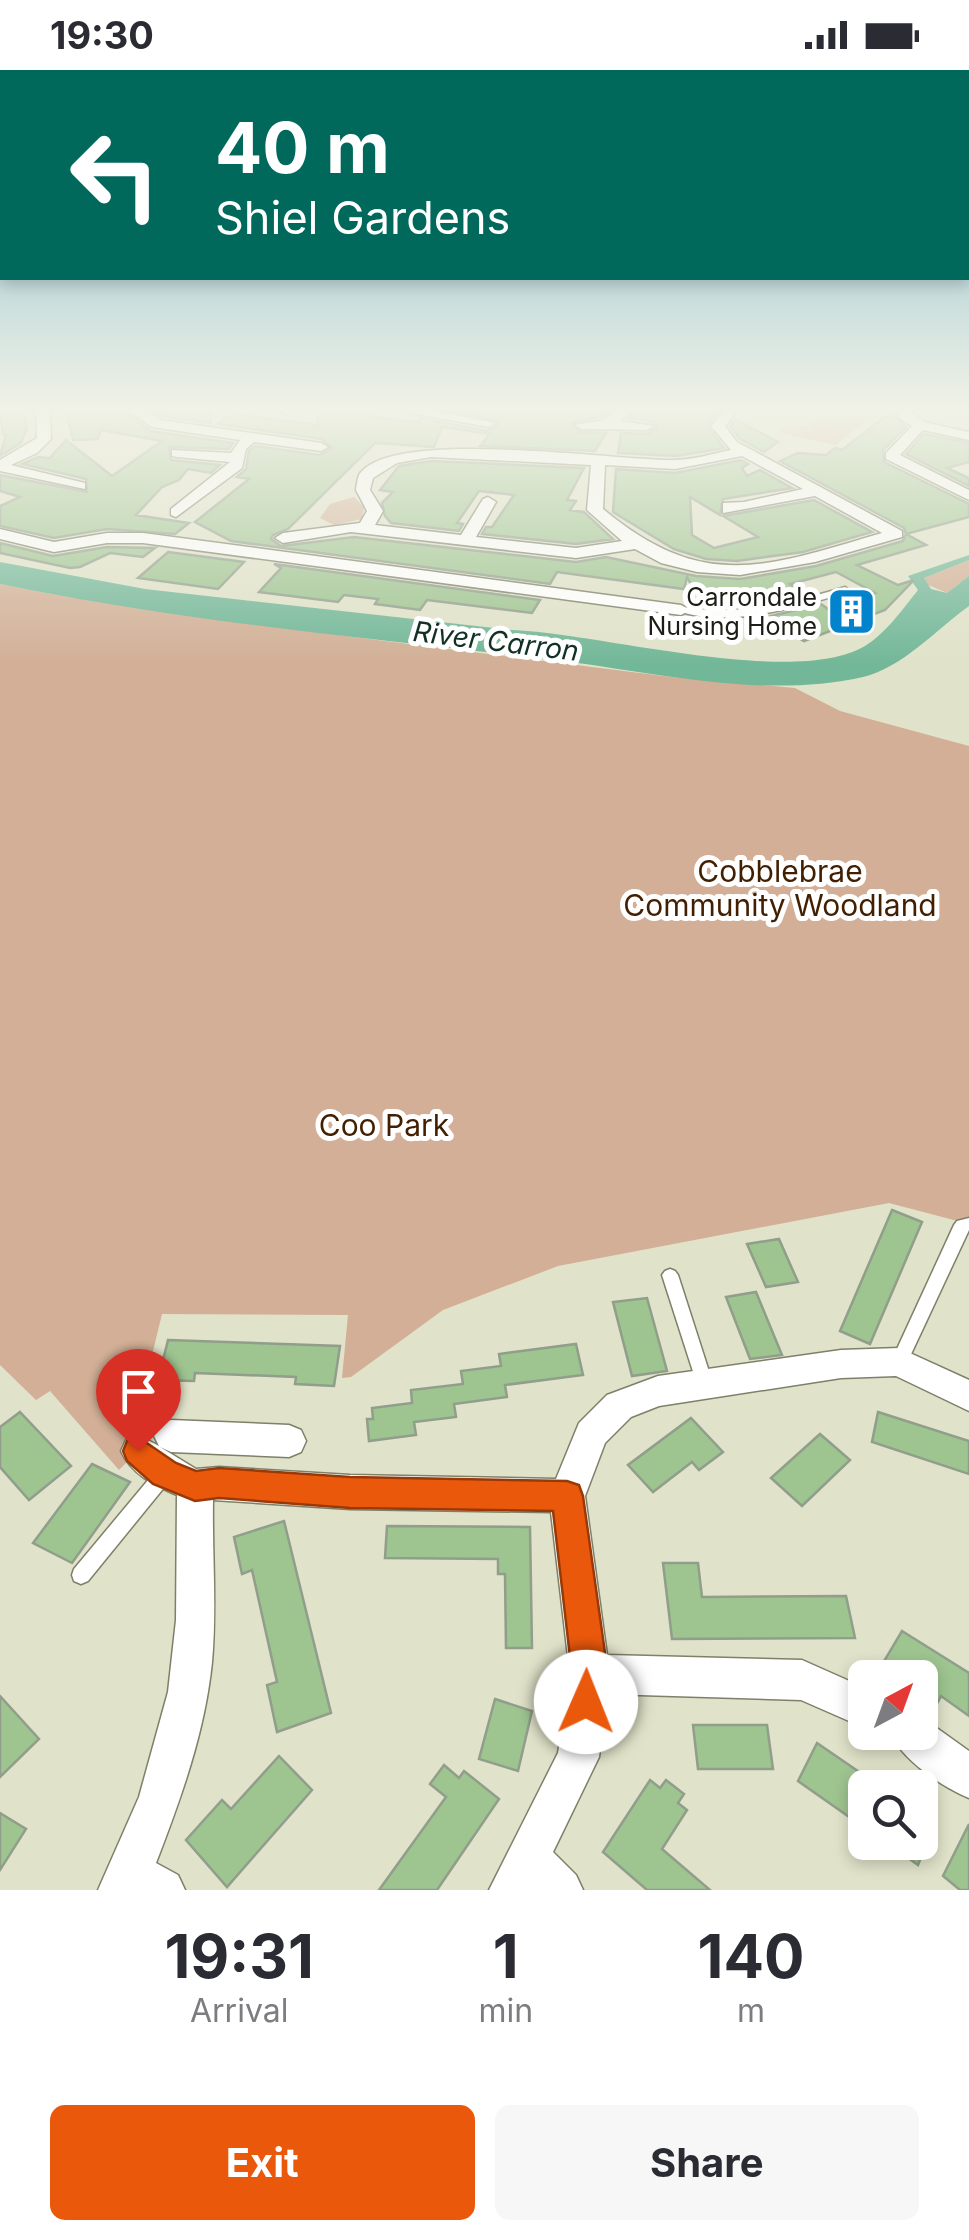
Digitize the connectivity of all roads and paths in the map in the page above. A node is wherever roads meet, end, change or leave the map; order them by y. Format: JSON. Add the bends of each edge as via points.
{"nodes":[{"id":1,"x":199,"y":495,"type":"edge"},
{"id":2,"x":368,"y":495,"type":"edge"},
{"id":3,"x":595,"y":495,"type":"edge"},
{"id":4,"x":797,"y":495,"type":"edge"},
{"id":5,"x":823,"y":495,"type":"edge"},
{"id":6,"x":506,"y":498,"type":"dead end"},
{"id":7,"x":728,"y":510,"type":"dead end"},
{"id":8,"x":176,"y":512,"type":"dead end"},
{"id":9,"x":364,"y":528,"type":"junction"},
{"id":10,"x":0,"y":534,"type":"edge"},
{"id":11,"x":283,"y":538,"type":"dead end"},
{"id":12,"x":466,"y":541,"type":"junction"},
{"id":13,"x":640,"y":543,"type":"junction"},
{"id":14,"x":845,"y":590,"type":"dead end"},
{"id":15,"x":681,"y":610,"type":"joint"},
{"id":16,"x":969,"y":1224,"type":"edge"},
{"id":17,"x":670,"y":1274,"type":"dead end"},
{"id":18,"x":899,"y":1362,"type":"junction"},
{"id":19,"x":705,"y":1384,"type":"junction"},
{"id":20,"x":969,"y":1396,"type":"edge"},
{"id":21,"x":171,"y":1436,"type":"dead end"},
{"id":22,"x":228,"y":1438,"type":"junction"},
{"id":23,"x":289,"y":1441,"type":"dead end"},
{"id":24,"x":179,"y":1473,"type":"junction"},
{"id":25,"x":567,"y":1496,"type":"junction"},
{"id":26,"x":82,"y":1575,"type":"dead end"},
{"id":27,"x":590,"y":1674,"type":"junction"},
{"id":28,"x":848,"y":1700,"type":"edge"},
{"id":29,"x":934,"y":1750,"type":"edge"},
{"id":30,"x":969,"y":1777,"type":"edge"},
{"id":31,"x":520,"y":1875,"type":"edge"},
{"id":32,"x":138,"y":1884,"type":"edge"},
{"id":33,"x":561,"y":1890,"type":"edge"}],
"edges":[{"from":1,"to":8,"type":"street"},
{"from":2,"to":9,"type":"street","via":[[376,511]]},
{"from":3,"to":13,"type":"street","via":[[594,510]]},
{"from":4,"to":7,"type":"street"},
{"from":5,"to":13,"type":"street","via":[[896,534],[772,570],[733,572],[687,567]]},
{"from":6,"to":12,"type":"street","via":[[480,499]]},
{"from":9,"to":11,"type":"street","via":[[317,526]]},
{"from":9,"to":12,"type":"street"},
{"from":10,"to":15,"type":"street","via":[[52,550],[142,538],[641,610]]},
{"from":12,"to":13,"type":"street","via":[[576,552]]},
{"from":14,"to":15,"type":"lane","via":[[790,609],[708,615]]},
{"from":16,"to":18,"type":"lane","via":[[962,1225]]},
{"from":17,"to":19,"type":"lane"},
{"from":18,"to":19,"type":"street"},
{"from":18,"to":20,"type":"street"},
{"from":19,"to":25,"type":"street","via":[[619,1406],[591,1434]]},
{"from":21,"to":22,"type":"street"},
{"from":22,"to":23,"type":"street"},
{"from":22,"to":24,"type":"street"},
{"from":24,"to":25,"type":"street","via":[[350,1492]]},
{"from":24,"to":26,"type":"lane"},
{"from":24,"to":32,"type":"street","via":[[192,1668]]},
{"from":25,"to":27,"type":"street"},
{"from":27,"to":28,"type":"street","via":[[802,1680]]},
{"from":27,"to":31,"type":"street","via":[[578,1757]]},
{"from":29,"to":30,"type":"street"},
{"from":31,"to":33,"type":"street"}]}
